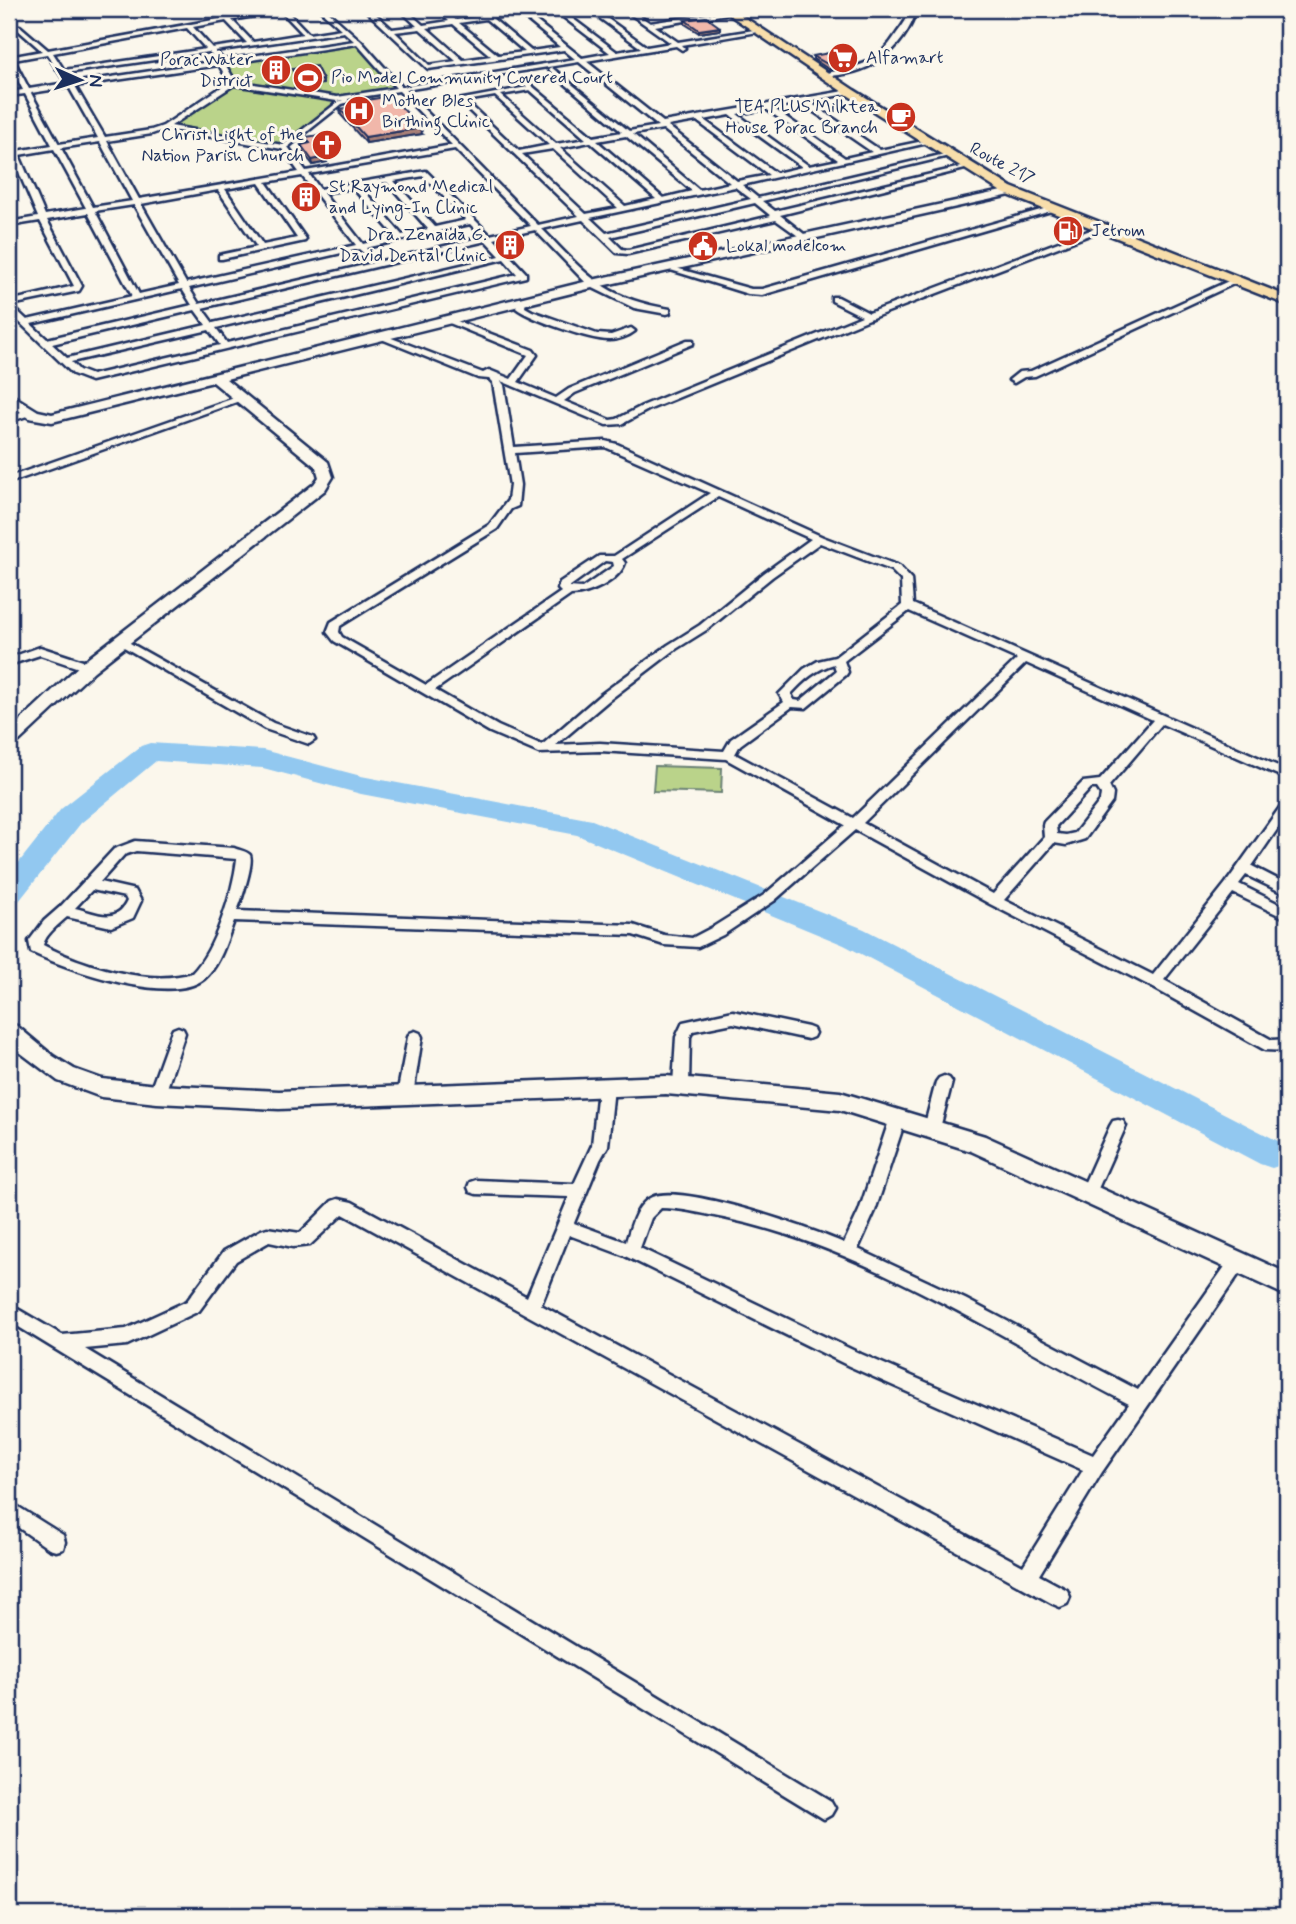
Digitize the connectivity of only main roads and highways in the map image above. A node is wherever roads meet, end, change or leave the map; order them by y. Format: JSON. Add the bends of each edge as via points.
{"nodes":[{"id":1,"x":729,"y":10,"type":"edge"},
{"id":2,"x":1287,"y":302,"type":"edge"}],
"edges":[{"from":1,"to":2,"type":"main road","name":"Route 217","via":[[1011,192]]}]}
